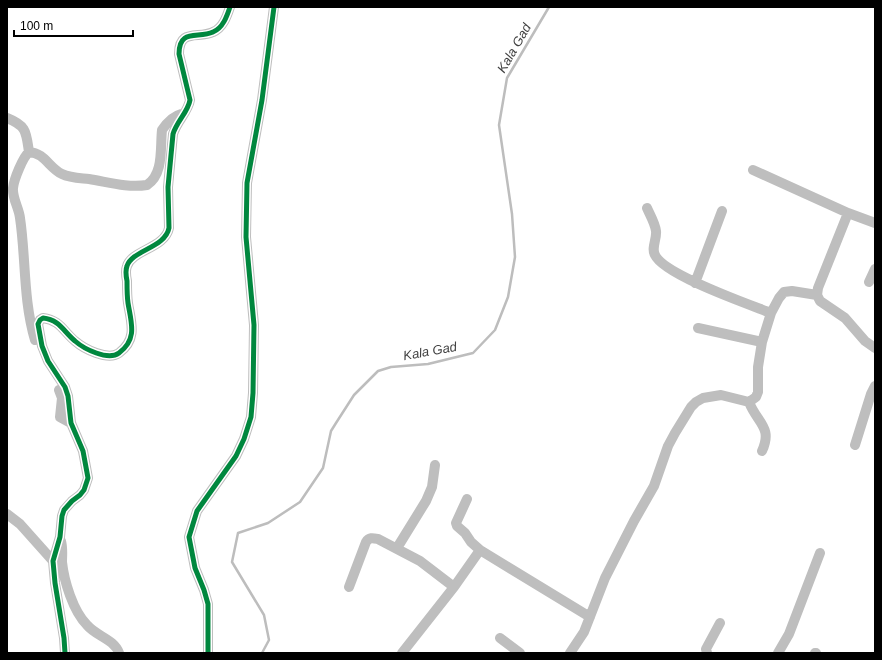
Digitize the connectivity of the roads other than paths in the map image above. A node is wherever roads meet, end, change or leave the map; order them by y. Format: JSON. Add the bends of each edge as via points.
{"nodes":[{"id":1,"x":230,"y":7,"type":"edge"},
{"id":2,"x":274,"y":7,"type":"edge"},
{"id":3,"x":183,"y":115,"type":"junction"},
{"id":4,"x":7,"y":118,"type":"edge"},
{"id":5,"x":29,"y":152,"type":"junction"},
{"id":6,"x":753,"y":170,"type":"dead end"},
{"id":7,"x":647,"y":208,"type":"dead end"},
{"id":8,"x":722,"y":211,"type":"dead end"},
{"id":9,"x":848,"y":214,"type":"junction"},
{"id":10,"x":875,"y":223,"type":"edge"},
{"id":11,"x":875,"y":269,"type":"edge"},
{"id":12,"x":869,"y":282,"type":"dead end"},
{"id":13,"x":695,"y":283,"type":"junction"},
{"id":14,"x":817,"y":295,"type":"junction"},
{"id":15,"x":771,"y":313,"type":"junction"},
{"id":16,"x":698,"y":328,"type":"dead end"},
{"id":17,"x":762,"y":342,"type":"junction"},
{"id":18,"x":875,"y":348,"type":"edge"},
{"id":19,"x":875,"y":386,"type":"edge"},
{"id":20,"x":749,"y":402,"type":"junction"},
{"id":21,"x":71,"y":422,"type":"junction"},
{"id":22,"x":855,"y":445,"type":"dead end"},
{"id":23,"x":762,"y":451,"type":"dead end"},
{"id":24,"x":435,"y":465,"type":"dead end"},
{"id":25,"x":467,"y":499,"type":"dead end"},
{"id":26,"x":7,"y":514,"type":"edge"},
{"id":27,"x":60,"y":537,"type":"junction"},
{"id":28,"x":396,"y":548,"type":"junction"},
{"id":29,"x":480,"y":550,"type":"junction"},
{"id":30,"x":820,"y":553,"type":"dead end"},
{"id":31,"x":53,"y":561,"type":"junction"},
{"id":32,"x":349,"y":587,"type":"dead end"},
{"id":33,"x":454,"y":587,"type":"junction"},
{"id":34,"x":590,"y":617,"type":"junction"},
{"id":35,"x":720,"y":623,"type":"dead end"},
{"id":36,"x":500,"y":638,"type":"dead end"},
{"id":37,"x":65,"y":653,"type":"edge"},
{"id":38,"x":119,"y":653,"type":"edge"},
{"id":39,"x":208,"y":653,"type":"edge"},
{"id":40,"x":402,"y":653,"type":"edge"},
{"id":41,"x":520,"y":653,"type":"edge"},
{"id":42,"x":570,"y":653,"type":"edge"},
{"id":43,"x":707,"y":653,"type":"edge"},
{"id":44,"x":778,"y":653,"type":"edge"}],
"edges":[{"from":1,"to":3,"type":"street","via":[[220,27],[213,32],[190,36],[181,41],[179,54],[190,100]]},
{"from":2,"to":39,"type":"street","via":[[262,100],[247,183],[246,237],[254,324],[251,417],[236,456],[197,511],[189,537],[195,568],[208,604]]},
{"from":3,"to":5,"type":"street","via":[[176,116],[162,130],[157,172],[155,179],[147,186],[121,185],[63,175],[40,155]]},
{"from":3,"to":21,"type":"street","via":[[175,126],[171,144],[168,234],[127,264],[128,302],[132,327],[128,345],[111,357],[100,355],[75,341],[55,321],[43,318],[38,324],[48,361],[68,396]]},
{"from":4,"to":5,"type":"street","via":[[24,129]]},
{"from":5,"to":21,"type":"street","via":[[20,169],[14,193],[20,216],[30,321],[42,362],[62,398],[60,418]]},
{"from":6,"to":9,"type":"street"},
{"from":7,"to":13,"type":"street","via":[[656,230],[653,252],[655,256],[660,262]]},
{"from":8,"to":13,"type":"street"},
{"from":9,"to":10,"type":"street"},
{"from":9,"to":14,"type":"street"},
{"from":11,"to":12,"type":"street"},
{"from":13,"to":15,"type":"street"},
{"from":14,"to":15,"type":"street","via":[[784,292]]},
{"from":14,"to":18,"type":"street","via":[[820,301],[845,318],[865,341]]},
{"from":15,"to":17,"type":"street"},
{"from":16,"to":17,"type":"street"},
{"from":17,"to":20,"type":"street","via":[[758,392]]},
{"from":19,"to":22,"type":"street"},
{"from":20,"to":23,"type":"street","via":[[767,436]]},
{"from":20,"to":34,"type":"street","via":[[721,394],[703,398],[691,407],[668,446],[654,486],[605,578]]},
{"from":21,"to":27,"type":"street","via":[[83,451],[88,478],[84,490],[64,510]]},
{"from":24,"to":28,"type":"street","via":[[432,487],[426,501]]},
{"from":25,"to":29,"type":"street","via":[[456,523]]},
{"from":26,"to":31,"type":"street","via":[[20,524]]},
{"from":27,"to":31,"type":"street"},
{"from":27,"to":38,"type":"street","via":[[65,579],[78,614],[87,626],[113,643]]},
{"from":28,"to":32,"type":"street","via":[[378,539],[368,539]]},
{"from":28,"to":33,"type":"street","via":[[420,561]]},
{"from":29,"to":33,"type":"street"},
{"from":29,"to":34,"type":"street"},
{"from":30,"to":44,"type":"street"},
{"from":31,"to":37,"type":"street"},
{"from":33,"to":40,"type":"street"},
{"from":34,"to":42,"type":"street","via":[[584,632]]},
{"from":35,"to":43,"type":"street","via":[[706,649]]},
{"from":36,"to":41,"type":"street"}]}
